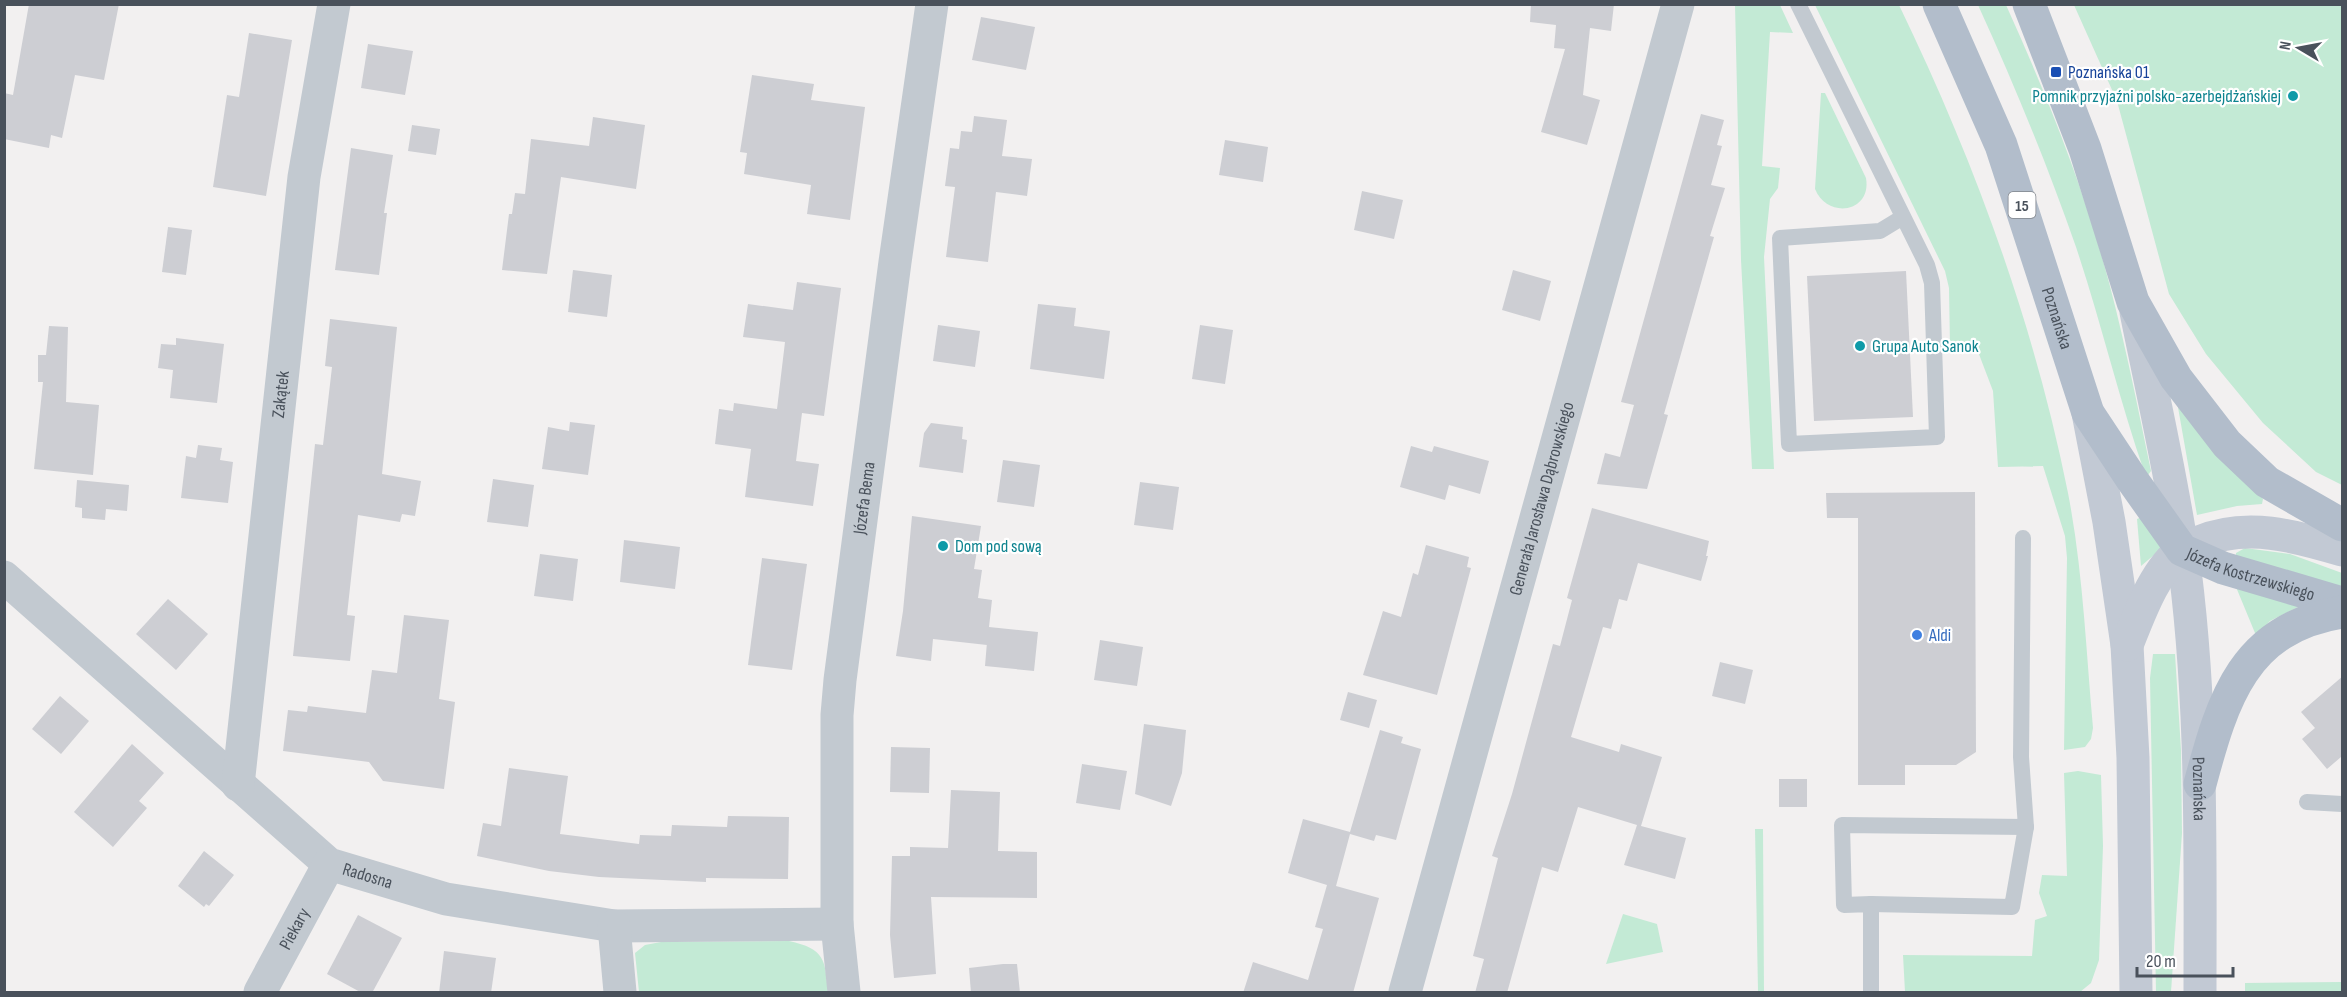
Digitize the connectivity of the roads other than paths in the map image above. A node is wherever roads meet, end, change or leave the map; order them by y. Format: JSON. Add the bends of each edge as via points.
{"nodes":[{"id":1,"x":334,"y":4,"type":"edge"},
{"id":2,"x":932,"y":4,"type":"edge"},
{"id":3,"x":1678,"y":4,"type":"edge"},
{"id":4,"x":1798,"y":4,"type":"edge"},
{"id":5,"x":1939,"y":4,"type":"edge"},
{"id":6,"x":2029,"y":4,"type":"edge"},
{"id":7,"x":1903,"y":217,"type":"junction"},
{"id":8,"x":2133,"y":302,"type":"junction"},
{"id":9,"x":2088,"y":413,"type":"junction"},
{"id":10,"x":2343,"y":525,"type":"edge"},
{"id":11,"x":2023,"y":538,"type":"dead end"},
{"id":12,"x":2182,"y":550,"type":"junction"},
{"id":13,"x":2343,"y":550,"type":"edge"},
{"id":14,"x":4,"y":577,"type":"edge"},
{"id":15,"x":2343,"y":603,"type":"edge"},
{"id":16,"x":2343,"y":612,"type":"edge"},
{"id":17,"x":2127,"y":645,"type":"junction"},
{"id":18,"x":238,"y":784,"type":"junction"},
{"id":19,"x":2199,"y":784,"type":"junction"},
{"id":20,"x":2307,"y":802,"type":"dead end"},
{"id":21,"x":2343,"y":804,"type":"edge"},
{"id":22,"x":2026,"y":827,"type":"junction"},
{"id":23,"x":329,"y":864,"type":"junction"},
{"id":24,"x":1871,"y":904,"type":"junction"},
{"id":25,"x":837,"y":924,"type":"junction"},
{"id":26,"x":614,"y":926,"type":"junction"},
{"id":27,"x":260,"y":993,"type":"edge"},
{"id":28,"x":620,"y":993,"type":"edge"},
{"id":29,"x":844,"y":993,"type":"edge"},
{"id":30,"x":1405,"y":993,"type":"edge"},
{"id":31,"x":1871,"y":993,"type":"edge"},
{"id":32,"x":2136,"y":993,"type":"edge"},
{"id":33,"x":2200,"y":993,"type":"edge"}],
"edges":[{"from":1,"to":18,"type":"street","name":"Zakątek","via":[[304,177]]},
{"from":2,"to":25,"type":"street","name":"Józefa Bema","via":[[840,680]]},
{"from":3,"to":30,"type":"street","name":"Generała Jarosława Dąbrowskiego"},
{"from":4,"to":7,"type":"lane"},
{"from":5,"to":9,"type":"main road","name":"Poznańska","number":"15","via":[[2001,145]]},
{"from":6,"to":8,"type":"main road","name":"Poznańska","via":[[2085,149]]},
{"from":7,"to":7,"type":"lane","via":[[1932,284],[1937,437],[1789,444],[1780,238],[1880,231]]},
{"from":8,"to":10,"type":"main road","via":[[2176,378],[2227,444],[2267,482]]},
{"from":8,"to":12,"type":"main road","name":"Poznańska"},
{"from":9,"to":12,"type":"main road","number":"15"},
{"from":9,"to":17,"type":"main road","name":"Poznańska","number":"15"},
{"from":11,"to":22,"type":"lane","via":[[2021,757]]},
{"from":12,"to":13,"type":"main road","name":"Józefa Kostrzewskiego","via":[[2219,534],[2262,531]]},
{"from":12,"to":15,"type":"main road","name":"Józefa Kostrzewskiego","via":[[2223,568]]},
{"from":12,"to":17,"type":"main road","name":"Poznańska","via":[[2158,577]]},
{"from":12,"to":19,"type":"main road","name":"Poznańska","via":[[2192,639]]},
{"from":14,"to":18,"type":"street","name":"Radosna"},
{"from":16,"to":19,"type":"main road","via":[[2291,627],[2255,654],[2219,720]]},
{"from":17,"to":32,"type":"main road","name":"Poznańska","via":[[2133,758]]},
{"from":18,"to":23,"type":"street","name":"Radosna"},
{"from":19,"to":33,"type":"main road","name":"Poznańska"},
{"from":20,"to":21,"type":"lane"},
{"from":22,"to":24,"type":"lane","via":[[2012,907]]},
{"from":22,"to":24,"type":"lane","via":[[1842,825],[1844,905]]},
{"from":23,"to":26,"type":"street","name":"Radosna","via":[[446,900]]},
{"from":23,"to":27,"type":"street","name":"Piekary"},
{"from":24,"to":31,"type":"lane"},
{"from":25,"to":26,"type":"street","name":"Radosna"},
{"from":25,"to":29,"type":"street","name":"Józefa Bema"},
{"from":26,"to":28,"type":"street"}]}
